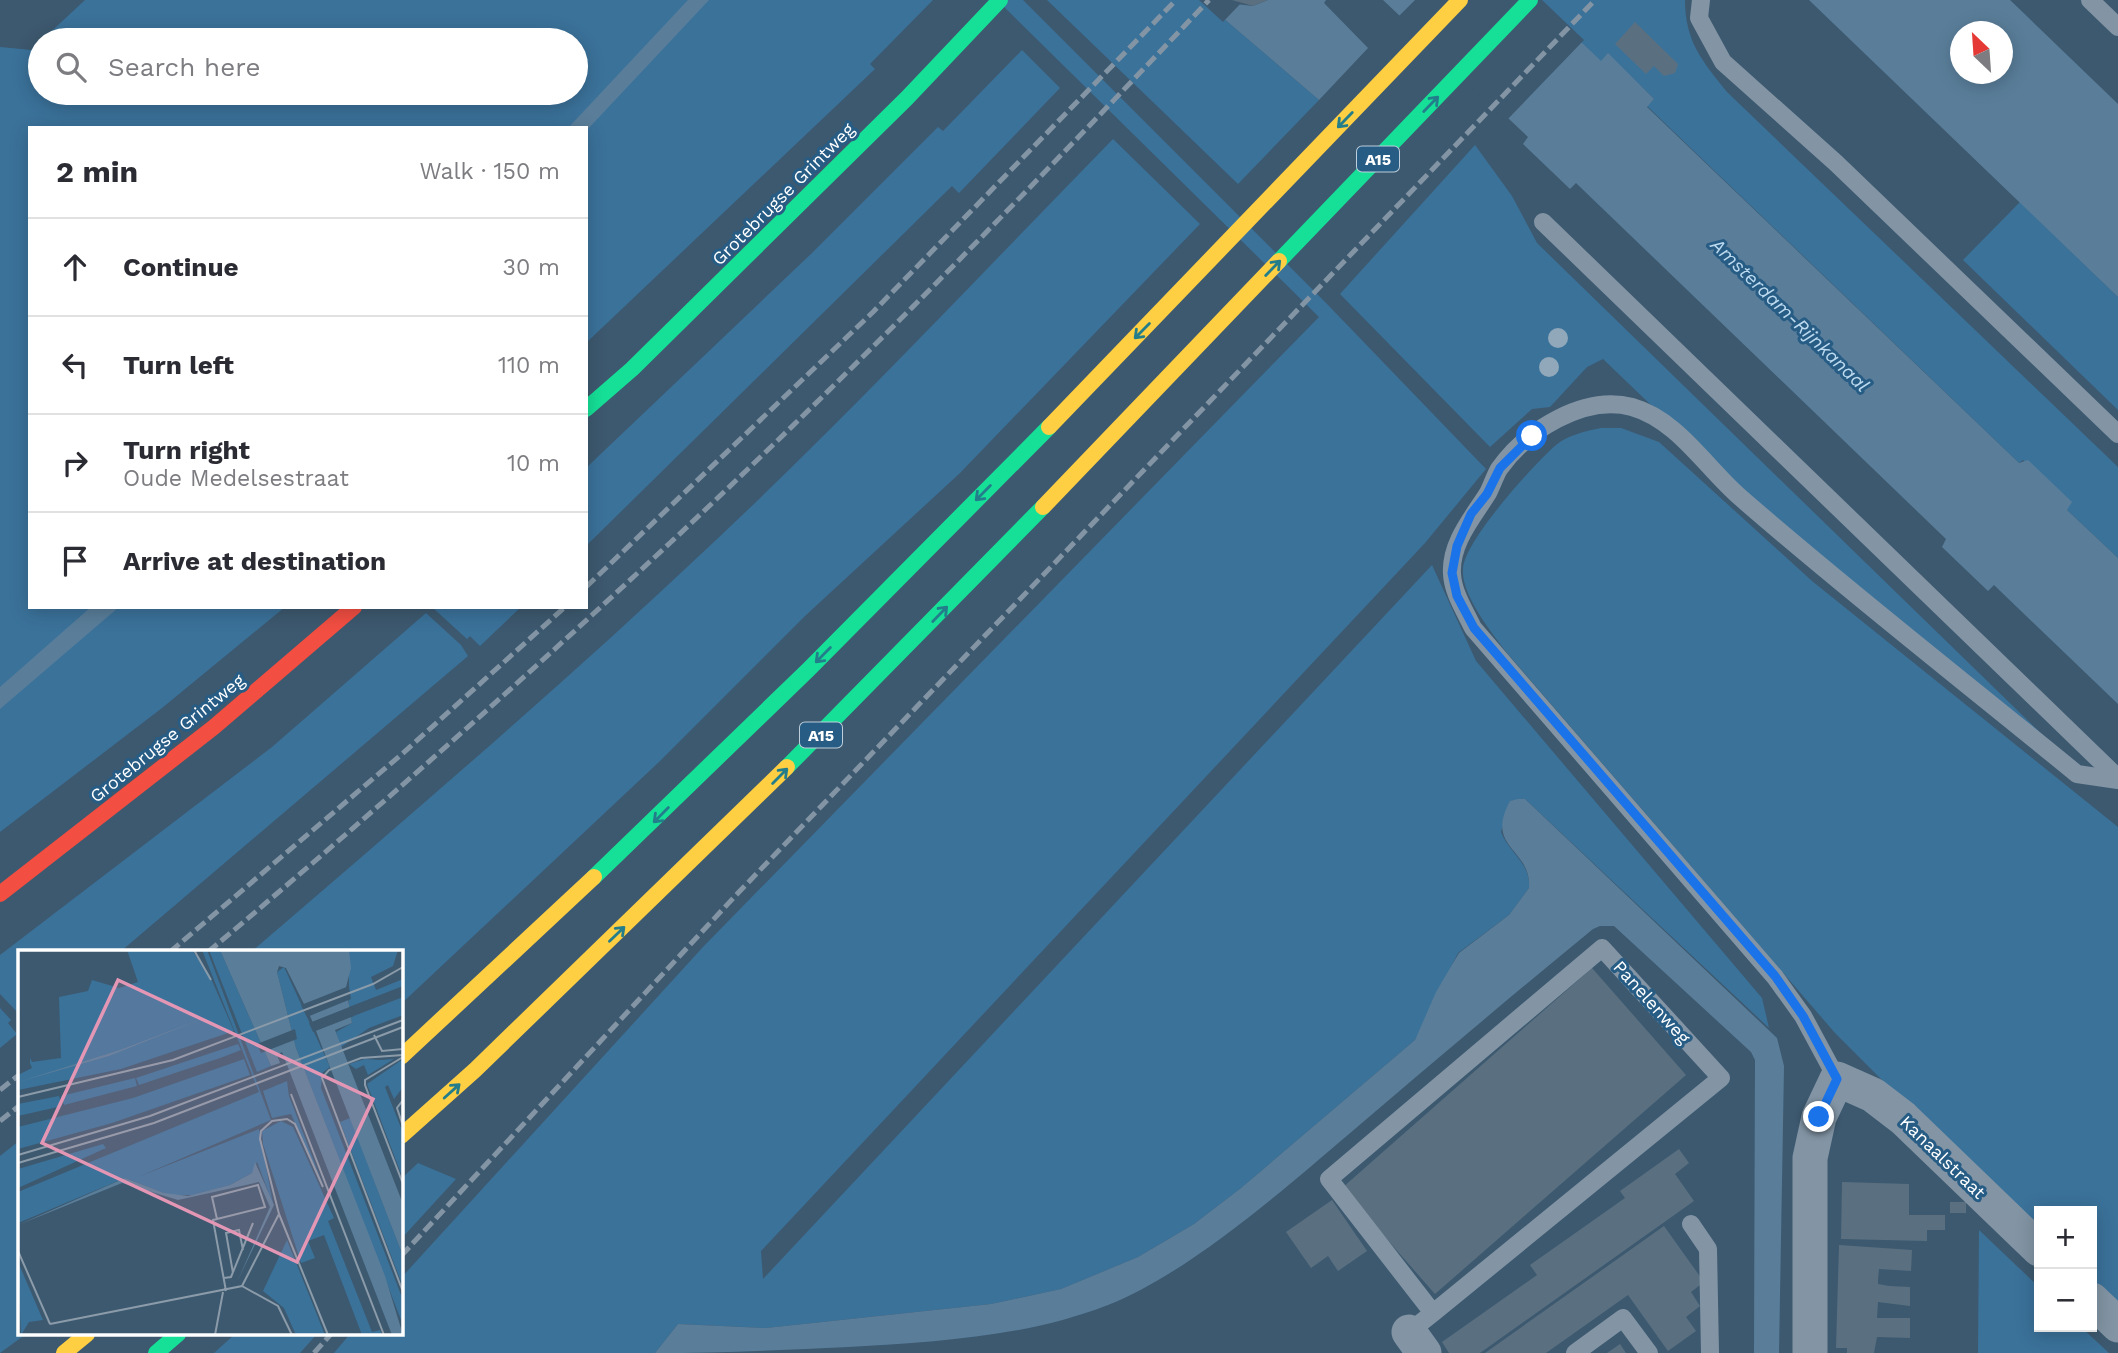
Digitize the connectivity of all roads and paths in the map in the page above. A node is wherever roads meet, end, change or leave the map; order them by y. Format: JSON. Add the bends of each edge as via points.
{"nodes":[{"id":1,"x":1000,"y":0,"type":"edge"},
{"id":2,"x":1460,"y":0,"type":"edge"},
{"id":3,"x":1530,"y":0,"type":"edge"},
{"id":4,"x":1701,"y":0,"type":"edge"},
{"id":5,"x":2090,"y":0,"type":"edge"},
{"id":6,"x":2118,"y":27,"type":"edge"},
{"id":7,"x":1543,"y":222,"type":"dead end"},
{"id":8,"x":588,"y":407,"type":"edge"},
{"id":9,"x":2118,"y":434,"type":"edge"},
{"id":10,"x":352,"y":609,"type":"edge"},
{"id":11,"x":2118,"y":779,"type":"edge"},
{"id":12,"x":0,"y":894,"type":"edge"},
{"id":13,"x":402,"y":1056,"type":"edge"},
{"id":14,"x":1837,"y":1079,"type":"junction"},
{"id":15,"x":402,"y":1135,"type":"edge"},
{"id":16,"x":1691,"y":1224,"type":"dead end"},
{"id":17,"x":2034,"y":1244,"type":"edge"},
{"id":18,"x":2097,"y":1305,"type":"edge"},
{"id":19,"x":2118,"y":1325,"type":"edge"},
{"id":20,"x":1422,"y":1333,"type":"edge"},
{"id":21,"x":85,"y":1336,"type":"edge"},
{"id":22,"x":176,"y":1336,"type":"edge"},
{"id":23,"x":64,"y":1353,"type":"edge"},
{"id":24,"x":156,"y":1353,"type":"edge"},
{"id":25,"x":1575,"y":1353,"type":"edge"},
{"id":26,"x":1648,"y":1353,"type":"edge"},
{"id":27,"x":1710,"y":1353,"type":"edge"},
{"id":28,"x":1810,"y":1353,"type":"edge"}],
"edges":[{"from":1,"to":8,"type":"main road","name":"Grotebrugse Grintweg","via":[[907,98]]},
{"from":2,"to":13,"type":"main road","one_way":true,"via":[[854,624],[652,823]]},
{"from":15,"to":3,"type":"main road","number":"A15","one_way":true,"via":[[485,1061],[842,714]]},
{"from":4,"to":9,"type":"lane","via":[[1699,18],[1723,62],[1836,163]]},
{"from":5,"to":6,"type":"lane"},
{"from":7,"to":11,"type":"lane"},
{"from":10,"to":12,"type":"main road","name":"Grotebrugse Grintweg","via":[[214,727]]},
{"from":11,"to":14,"type":"lane","via":[[2077,774],[1738,496],[1663,421],[1630,407],[1596,405],[1562,417],[1532,436],[1500,468],[1471,514],[1457,546],[1452,573],[1457,596],[1474,628],[1775,976]]},
{"from":14,"to":17,"type":"street","name":"Kanaalstraat","via":[[1873,1095],[1903,1118]]},
{"from":14,"to":28,"type":"street","via":[[1819,1117],[1810,1158]]},
{"from":16,"to":27,"type":"lane","via":[[1708,1249]]},
{"from":18,"to":19,"type":"street"},
{"from":20,"to":20,"type":"lane","name":"Panelenweg","via":[[1329,1179],[1602,948],[1721,1078]]},
{"from":21,"to":23,"type":"main road"},
{"from":22,"to":24,"type":"main road"},
{"from":25,"to":26,"type":"lane","via":[[1623,1318]]}]}
